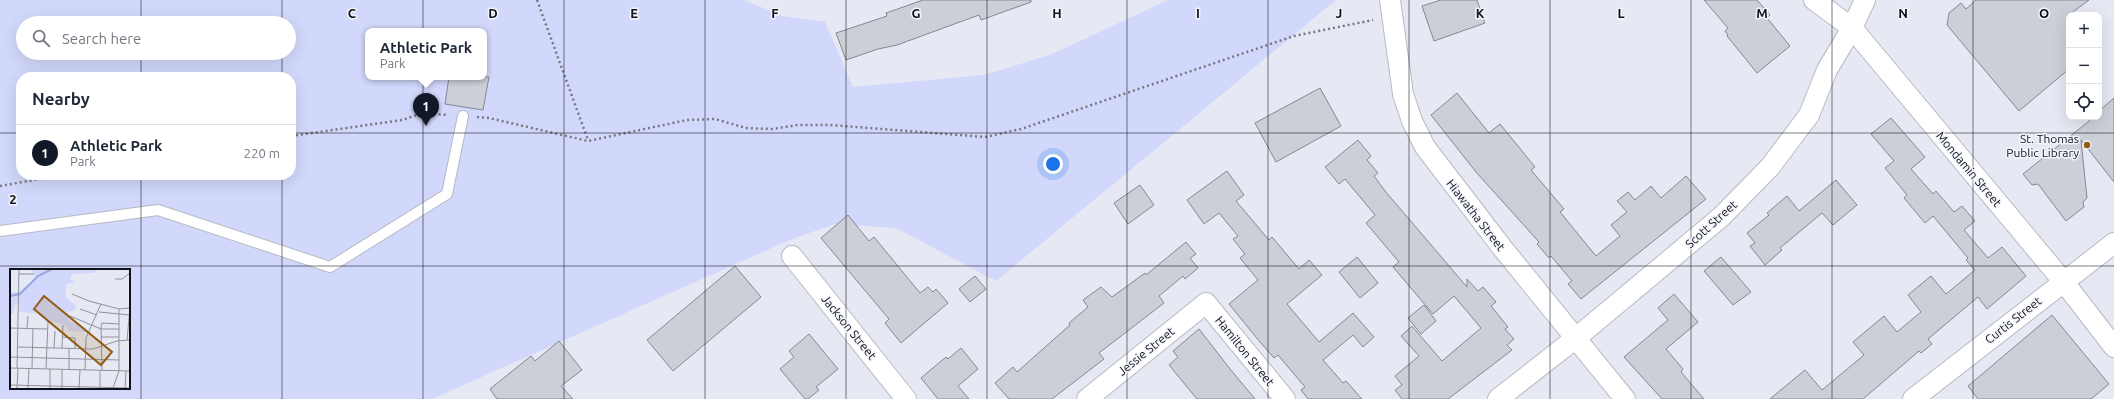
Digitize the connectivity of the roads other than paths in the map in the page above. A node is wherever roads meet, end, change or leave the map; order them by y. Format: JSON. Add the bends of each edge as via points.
{"nodes":[{"id":1,"x":1390,"y":0,"type":"edge"},
{"id":2,"x":1814,"y":0,"type":"edge"},
{"id":3,"x":1866,"y":0,"type":"edge"},
{"id":4,"x":1852,"y":28,"type":"junction"},
{"id":5,"x":463,"y":116,"type":"road end"},
{"id":6,"x":0,"y":231,"type":"edge"},
{"id":7,"x":2114,"y":243,"type":"edge"},
{"id":8,"x":792,"y":256,"type":"dead end"},
{"id":9,"x":2063,"y":281,"type":"junction"},
{"id":10,"x":1206,"y":303,"type":"joint"},
{"id":11,"x":1576,"y":338,"type":"junction"},
{"id":12,"x":2114,"y":347,"type":"edge"},
{"id":13,"x":906,"y":399,"type":"edge"},
{"id":14,"x":1087,"y":399,"type":"edge"},
{"id":15,"x":1285,"y":399,"type":"edge"},
{"id":16,"x":1498,"y":399,"type":"edge"},
{"id":17,"x":1625,"y":399,"type":"edge"},
{"id":18,"x":1913,"y":399,"type":"edge"}],
"edges":[{"from":1,"to":11,"type":"street","name":"Hiawatha Street","via":[[1403,94],[1418,134],[1475,214]]},
{"from":2,"to":4,"type":"street","name":"Mondamin Street"},
{"from":3,"to":4,"type":"street","name":"Scott Street"},
{"from":4,"to":9,"type":"street","name":"Mondamin Street"},
{"from":4,"to":11,"type":"street","name":"Scott Street","via":[[1827,70],[1808,115],[1770,167],[1721,218]]},
{"from":5,"to":6,"type":"lane","via":[[447,194],[330,267],[158,210]]},
{"from":7,"to":9,"type":"street","name":"Curtis Street"},
{"from":8,"to":13,"type":"street","name":"Jackson Street"},
{"from":9,"to":12,"type":"street","name":"Mondamin Street"},
{"from":9,"to":18,"type":"street","name":"Curtis Street"},
{"from":10,"to":14,"type":"street","name":"Jessie Street"},
{"from":10,"to":15,"type":"street","name":"Hamilton Street"},
{"from":11,"to":16,"type":"street","name":"Scott Street"},
{"from":11,"to":17,"type":"street","name":"Hiawatha Street"}]}
